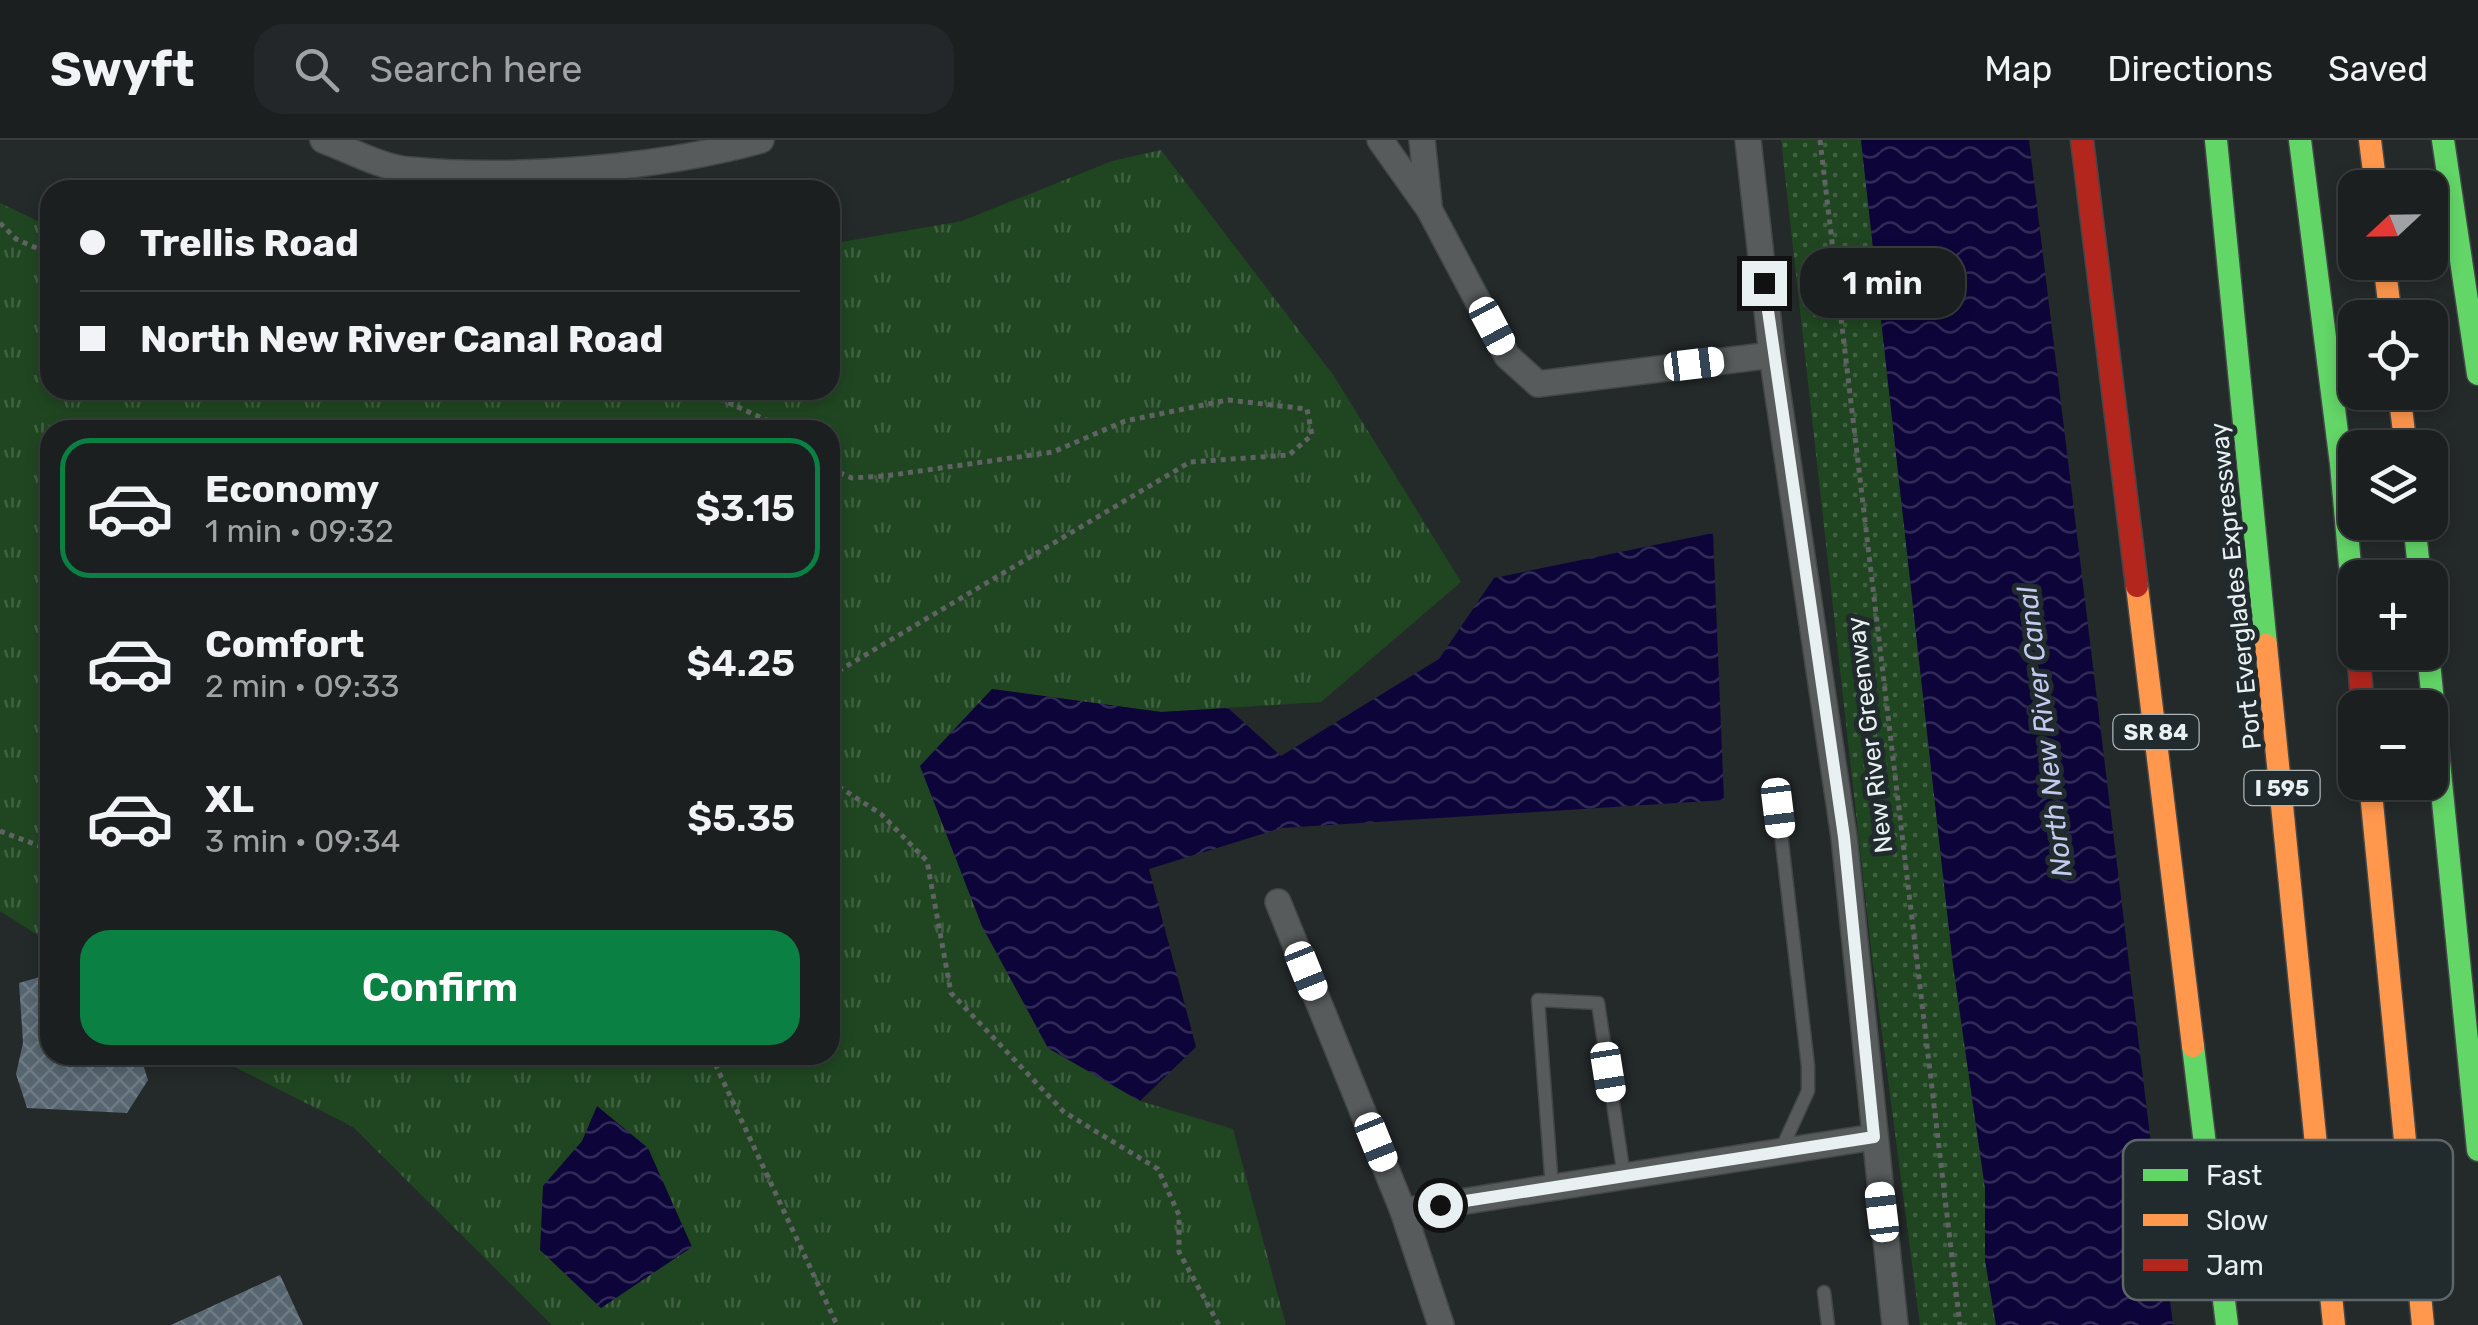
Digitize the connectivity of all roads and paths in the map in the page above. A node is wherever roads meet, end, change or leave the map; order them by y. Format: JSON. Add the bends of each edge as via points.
{"nodes":[{"id":1,"x":323,"y":140,"type":"edge"},
{"id":2,"x":761,"y":140,"type":"edge"},
{"id":3,"x":1380,"y":140,"type":"edge"},
{"id":4,"x":1422,"y":140,"type":"edge"},
{"id":5,"x":1748,"y":140,"type":"edge"},
{"id":6,"x":1820,"y":140,"type":"edge"},
{"id":7,"x":2082,"y":140,"type":"edge"},
{"id":8,"x":2201,"y":140,"type":"edge"},
{"id":9,"x":2216,"y":140,"type":"edge"},
{"id":10,"x":2300,"y":140,"type":"edge"},
{"id":11,"x":2370,"y":140,"type":"edge"},
{"id":12,"x":2443,"y":140,"type":"edge"},
{"id":13,"x":2374,"y":170,"type":"edge"},
{"id":14,"x":1429,"y":209,"type":"junction"},
{"id":15,"x":0,"y":223,"type":"edge"},
{"id":16,"x":40,"y":250,"type":"edge"},
{"id":17,"x":2230,"y":251,"type":"junction"},
{"id":18,"x":1772,"y":354,"type":"junction"},
{"id":19,"x":2478,"y":374,"type":"edge"},
{"id":20,"x":723,"y":400,"type":"edge"},
{"id":21,"x":766,"y":420,"type":"edge"},
{"id":22,"x":840,"y":473,"type":"edge"},
{"id":23,"x":2349,"y":560,"type":"edge"},
{"id":24,"x":840,"y":670,"type":"edge"},
{"id":25,"x":2430,"y":670,"type":"edge"},
{"id":26,"x":840,"y":787,"type":"edge"},
{"id":27,"x":2372,"y":800,"type":"edge"},
{"id":28,"x":1778,"y":808,"type":"dead end"},
{"id":29,"x":0,"y":831,"type":"edge"},
{"id":30,"x":40,"y":846,"type":"edge"},
{"id":31,"x":1278,"y":902,"type":"dead end"},
{"id":32,"x":716,"y":1065,"type":"edge"},
{"id":33,"x":1874,"y":1137,"type":"junction"},
{"id":34,"x":2205,"y":1140,"type":"edge"},
{"id":35,"x":2316,"y":1140,"type":"edge"},
{"id":36,"x":2404,"y":1140,"type":"edge"},
{"id":37,"x":2478,"y":1150,"type":"edge"},
{"id":38,"x":1780,"y":1152,"type":"junction"},
{"id":39,"x":1624,"y":1176,"type":"junction"},
{"id":40,"x":1552,"y":1188,"type":"junction"},
{"id":41,"x":1403,"y":1211,"type":"junction"},
{"id":42,"x":1824,"y":1292,"type":"dead end"},
{"id":43,"x":2225,"y":1300,"type":"edge"},
{"id":44,"x":2332,"y":1300,"type":"edge"},
{"id":45,"x":2420,"y":1300,"type":"edge"},
{"id":46,"x":836,"y":1325,"type":"edge"},
{"id":47,"x":1219,"y":1325,"type":"edge"},
{"id":48,"x":1441,"y":1325,"type":"edge"},
{"id":49,"x":1828,"y":1325,"type":"edge"},
{"id":50,"x":1895,"y":1325,"type":"edge"},
{"id":51,"x":1960,"y":1325,"type":"edge"},
{"id":52,"x":2228,"y":1325,"type":"edge"},
{"id":53,"x":2334,"y":1325,"type":"edge"},
{"id":54,"x":2422,"y":1325,"type":"edge"}],
"edges":[{"from":1,"to":2,"type":"street","via":[[406,170],[544,170],[709,154]]},
{"from":3,"to":14,"type":"street"},
{"from":4,"to":14,"type":"street"},
{"from":5,"to":18,"type":"street"},
{"from":6,"to":51,"type":"path","name":"New River Greenway"},
{"from":7,"to":34,"type":"main road","number":"SR 84"},
{"from":8,"to":17,"type":"main road"},
{"from":9,"to":17,"type":"main road","name":"Port Everglades Expressway","number":"I 595"},
{"from":10,"to":23,"type":"main road"},
{"from":11,"to":13,"type":"main road"},
{"from":12,"to":19,"type":"main road"},
{"from":14,"to":18,"type":"street","via":[[1507,356],[1538,384]]},
{"from":15,"to":16,"type":"path"},
{"from":17,"to":35,"type":"main road","name":"Port Everglades Expressway","number":"I 595"},
{"from":18,"to":33,"type":"street","via":[[1844,837]]},
{"from":20,"to":21,"type":"path"},
{"from":22,"to":24,"type":"path","via":[[885,476],[1053,452],[1126,422],[1228,400],[1307,409],[1312,436],[1289,455],[1190,462]]},
{"from":25,"to":37,"type":"main road"},
{"from":26,"to":47,"type":"path","via":[[881,814],[926,862],[951,993],[1064,1112],[1158,1169],[1179,1215],[1178,1252]]},
{"from":27,"to":36,"type":"main road"},
{"from":28,"to":38,"type":"lane","via":[[1808,1066],[1808,1092]]},
{"from":29,"to":30,"type":"path"},
{"from":31,"to":41,"type":"street"},
{"from":32,"to":46,"type":"path"},
{"from":33,"to":38,"type":"street"},
{"from":33,"to":50,"type":"street"},
{"from":38,"to":39,"type":"street"},
{"from":39,"to":40,"type":"street"},
{"from":39,"to":40,"type":"lane","via":[[1598,1003],[1538,1000]]},
{"from":40,"to":41,"type":"street"},
{"from":41,"to":48,"type":"street"},
{"from":42,"to":49,"type":"lane"},
{"from":43,"to":52,"type":"main road","number":"SR 84"},
{"from":44,"to":53,"type":"main road","name":"Port Everglades Expressway","number":"I 595"},
{"from":45,"to":54,"type":"main road"}]}
